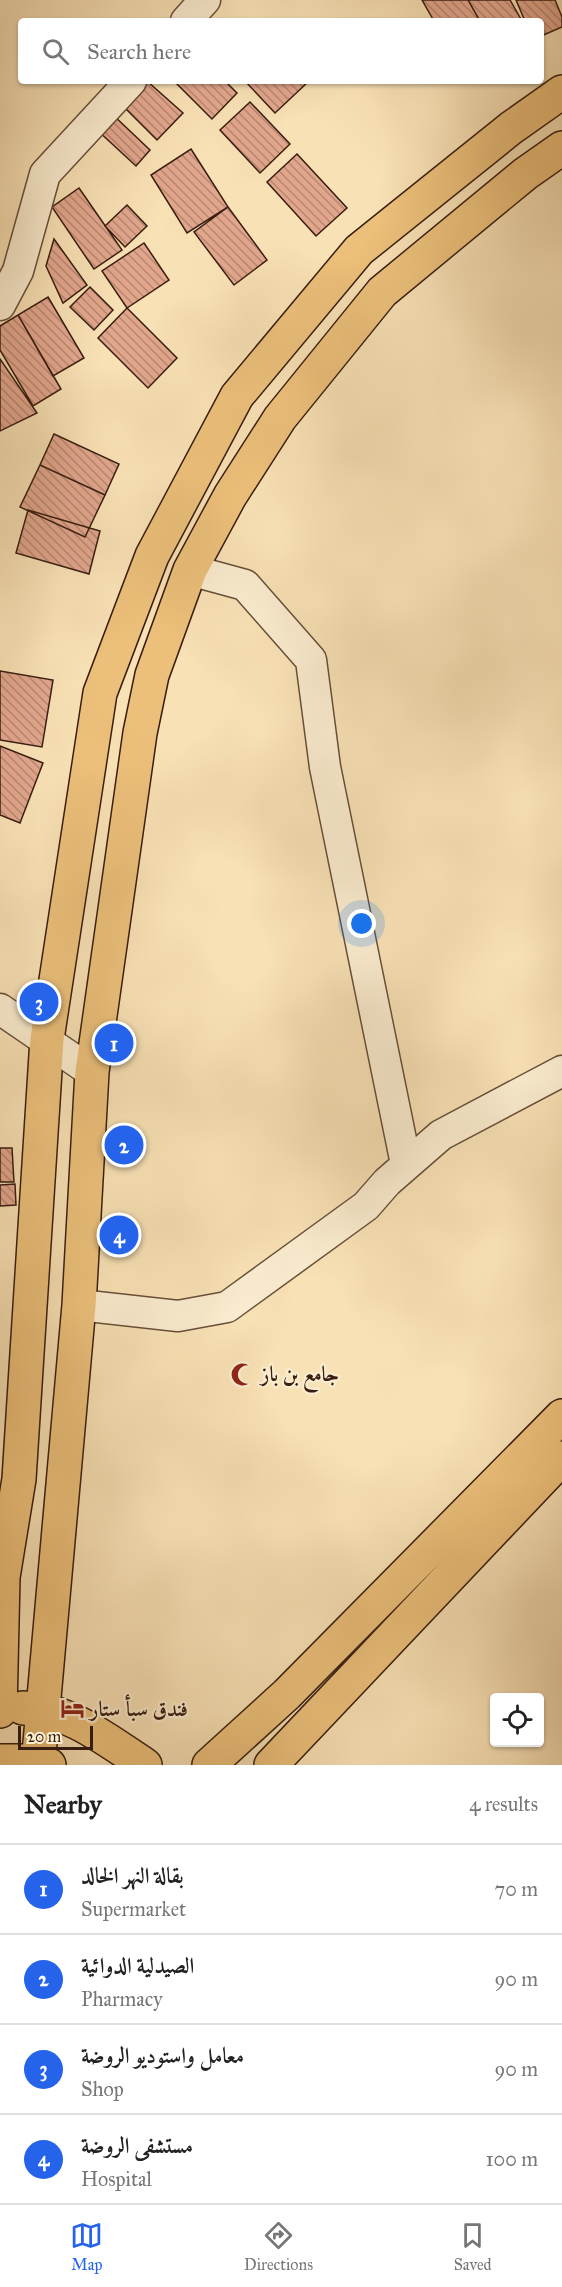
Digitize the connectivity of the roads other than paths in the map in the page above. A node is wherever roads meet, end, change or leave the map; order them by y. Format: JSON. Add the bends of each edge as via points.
{"nodes":[{"id":1,"x":206,"y":0,"type":"edge"},
{"id":2,"x":189,"y":18,"type":"edge"},
{"id":3,"x":128,"y":84,"type":"edge"},
{"id":4,"x":562,"y":92,"type":"edge"},
{"id":5,"x":562,"y":148,"type":"edge"},
{"id":6,"x":9,"y":268,"type":"edge"},
{"id":7,"x":0,"y":305,"type":"edge"},
{"id":8,"x":190,"y":570,"type":"junction"},
{"id":9,"x":0,"y":1009,"type":"edge"},
{"id":10,"x":47,"y":1039,"type":"junction"},
{"id":11,"x":562,"y":1071,"type":"edge"},
{"id":12,"x":92,"y":1072,"type":"junction"},
{"id":13,"x":406,"y":1164,"type":"junction"},
{"id":14,"x":79,"y":1305,"type":"junction"},
{"id":15,"x":562,"y":1416,"type":"edge"},
{"id":16,"x":562,"y":1458,"type":"edge"},
{"id":17,"x":9,"y":1478,"type":"edge"},
{"id":18,"x":0,"y":1709,"type":"edge"},
{"id":19,"x":42,"y":1709,"type":"junction"},
{"id":20,"x":0,"y":1761,"type":"edge"},
{"id":21,"x":43,"y":1764,"type":"edge"},
{"id":22,"x":144,"y":1765,"type":"edge"},
{"id":23,"x":210,"y":1765,"type":"edge"},
{"id":24,"x":271,"y":1765,"type":"edge"}],
"edges":[{"from":1,"to":2,"type":"street"},
{"from":3,"to":6,"type":"street","via":[[45,174]]},
{"from":4,"to":10,"type":"main road","via":[[359,250],[237,396],[152,556],[100,693]]},
{"from":5,"to":8,"type":"main road","via":[[382,292],[280,417],[230,496]]},
{"from":6,"to":7,"type":"street"},
{"from":8,"to":12,"type":"main road","via":[[152,675],[140,733]]},
{"from":8,"to":13,"type":"street","via":[[245,585],[311,660],[325,767]]},
{"from":9,"to":10,"type":"street"},
{"from":10,"to":12,"type":"street"},
{"from":10,"to":17,"type":"main road"},
{"from":11,"to":13,"type":"street","via":[[441,1135]]},
{"from":12,"to":14,"type":"main road"},
{"from":13,"to":14,"type":"street","via":[[366,1206],[227,1307],[178,1316]]},
{"from":14,"to":19,"type":"main road"},
{"from":15,"to":23,"type":"main road","via":[[287,1694]]},
{"from":16,"to":24,"type":"main road"},
{"from":17,"to":18,"type":"main road"},
{"from":18,"to":19,"type":"main road"},
{"from":19,"to":21,"type":"main road"},
{"from":19,"to":22,"type":"main road","via":[[88,1727]]},
{"from":20,"to":21,"type":"main road"}]}
